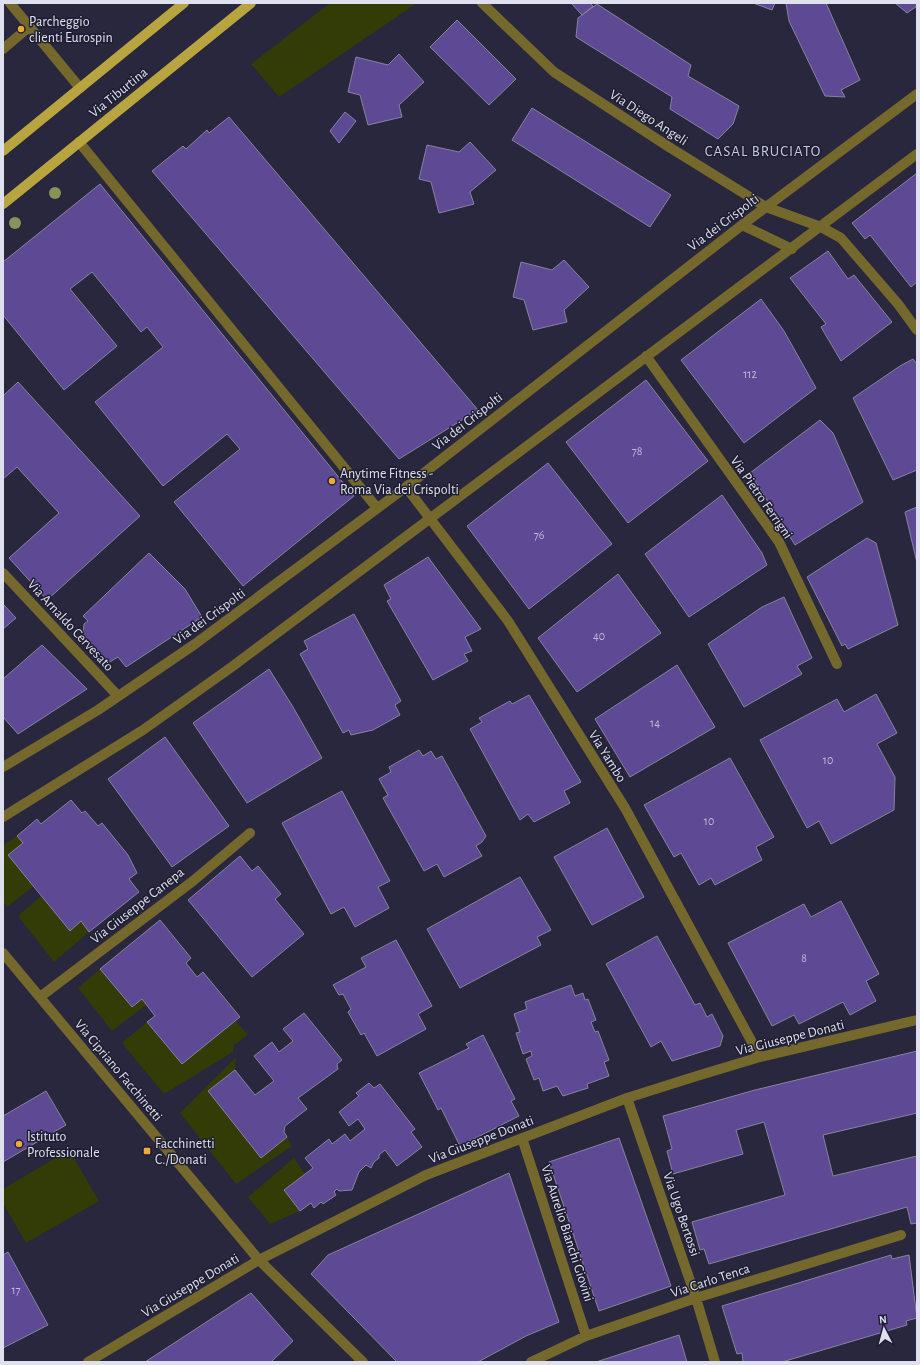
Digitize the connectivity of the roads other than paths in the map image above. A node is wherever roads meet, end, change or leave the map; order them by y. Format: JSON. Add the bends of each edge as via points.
{"nodes":[{"id":1,"x":10,"y":3,"type":"edge"},
{"id":2,"x":184,"y":3,"type":"edge"},
{"id":3,"x":251,"y":3,"type":"edge"},
{"id":4,"x":482,"y":3,"type":"edge"},
{"id":5,"x":29,"y":27,"type":"junction"},
{"id":6,"x":3,"y":49,"type":"edge"},
{"id":7,"x":80,"y":88,"type":"junction"},
{"id":8,"x":917,"y":94,"type":"edge"},
{"id":9,"x":79,"y":142,"type":"junction"},
{"id":10,"x":3,"y":151,"type":"edge"},
{"id":11,"x":917,"y":154,"type":"edge"},
{"id":12,"x":3,"y":204,"type":"edge"},
{"id":13,"x":766,"y":207,"type":"junction"},
{"id":14,"x":742,"y":225,"type":"junction"},
{"id":15,"x":821,"y":227,"type":"junction"},
{"id":16,"x":792,"y":249,"type":"junction"},
{"id":17,"x":917,"y":330,"type":"edge"},
{"id":18,"x":646,"y":356,"type":"junction"},
{"id":19,"x":406,"y":486,"type":"junction"},
{"id":20,"x":377,"y":508,"type":"junction"},
{"id":21,"x":430,"y":519,"type":"junction"},
{"id":22,"x":3,"y":573,"type":"edge"},
{"id":23,"x":837,"y":664,"type":"dead end"},
{"id":24,"x":118,"y":696,"type":"junction"},
{"id":25,"x":3,"y":767,"type":"edge"},
{"id":26,"x":3,"y":816,"type":"edge"},
{"id":27,"x":250,"y":833,"type":"dead end"},
{"id":28,"x":3,"y":953,"type":"edge"},
{"id":29,"x":40,"y":997,"type":"junction"},
{"id":30,"x":917,"y":1020,"type":"edge"},
{"id":31,"x":760,"y":1057,"type":"junction"},
{"id":32,"x":627,"y":1098,"type":"junction"},
{"id":33,"x":522,"y":1138,"type":"junction"},
{"id":34,"x":901,"y":1235,"type":"dead end"},
{"id":35,"x":259,"y":1260,"type":"junction"},
{"id":36,"x":696,"y":1298,"type":"junction"},
{"id":37,"x":586,"y":1336,"type":"junction"},
{"id":38,"x":104,"y":1358,"type":"edge"},
{"id":39,"x":88,"y":1362,"type":"edge"},
{"id":40,"x":363,"y":1362,"type":"edge"},
{"id":41,"x":531,"y":1362,"type":"edge"},
{"id":42,"x":716,"y":1362,"type":"edge"}],
"edges":[{"from":1,"to":5,"type":"street"},
{"from":2,"to":7,"type":"main road","name":"Via Tiburtina"},
{"from":3,"to":9,"type":"main road","name":"Via Tiburtina"},
{"from":4,"to":13,"type":"street","name":"Via Diego Angeli","via":[[554,72],[669,148]]},
{"from":5,"to":6,"type":"street"},
{"from":5,"to":7,"type":"street"},
{"from":7,"to":10,"type":"main road","name":"Via Tiburtina"},
{"from":8,"to":13,"type":"street","name":"Via dei Crispolti"},
{"from":9,"to":12,"type":"main road","name":"Via Tiburtina"},
{"from":9,"to":20,"type":"street"},
{"from":11,"to":15,"type":"street"},
{"from":13,"to":14,"type":"street","name":"Via dei Crispolti"},
{"from":13,"to":15,"type":"street","name":"Via Diego Angeli"},
{"from":14,"to":16,"type":"street"},
{"from":14,"to":19,"type":"street","name":"Via dei Crispolti"},
{"from":15,"to":16,"type":"street"},
{"from":15,"to":17,"type":"street","name":"Via Diego Angeli","via":[[841,238],[850,247]]},
{"from":16,"to":18,"type":"street"},
{"from":18,"to":21,"type":"street"},
{"from":18,"to":23,"type":"street","name":"Via Pietro Ferrigni","via":[[778,542]]},
{"from":19,"to":20,"type":"street","name":"Via dei Crispolti"},
{"from":19,"to":21,"type":"street","name":"Via Yambo"},
{"from":20,"to":24,"type":"street","name":"Via dei Crispolti","via":[[195,644]]},
{"from":21,"to":26,"type":"street","via":[[143,730]]},
{"from":21,"to":31,"type":"street","name":"Via Yambo","via":[[508,621],[625,808]]},
{"from":22,"to":24,"type":"street","name":"Via Arnaldo Cervesato"},
{"from":24,"to":25,"type":"street","name":"Via dei Crispolti"},
{"from":27,"to":29,"type":"street","name":"Via Giuseppe Canepa","via":[[193,881]]},
{"from":28,"to":29,"type":"street","name":"Via Cipriano Facchinetti"},
{"from":29,"to":35,"type":"street","name":"Via Cipriano Facchinetti"},
{"from":30,"to":31,"type":"street","name":"Via Giuseppe Donati"},
{"from":31,"to":32,"type":"street","name":"Via Giuseppe Donati"},
{"from":32,"to":33,"type":"street","name":"Via Giuseppe Donati"},
{"from":32,"to":36,"type":"street","name":"Via Ugo Bertossi"},
{"from":33,"to":35,"type":"street","name":"Via Giuseppe Donati","via":[[426,1175]]},
{"from":33,"to":37,"type":"street","name":"Via Aurelio Bianchi Giovini"},
{"from":34,"to":36,"type":"street","name":"Via Carlo Tenca"},
{"from":35,"to":38,"type":"street","name":"Via Giuseppe Donati"},
{"from":35,"to":40,"type":"street","name":"Via Cipriano Facchinetti"},
{"from":36,"to":37,"type":"street","name":"Via Carlo Tenca"},
{"from":36,"to":42,"type":"street","name":"Via Ugo Bertossi"},
{"from":37,"to":41,"type":"street","name":"Via Carlo Tenca"},
{"from":38,"to":39,"type":"street","name":"Via Giuseppe Donati"}]}
